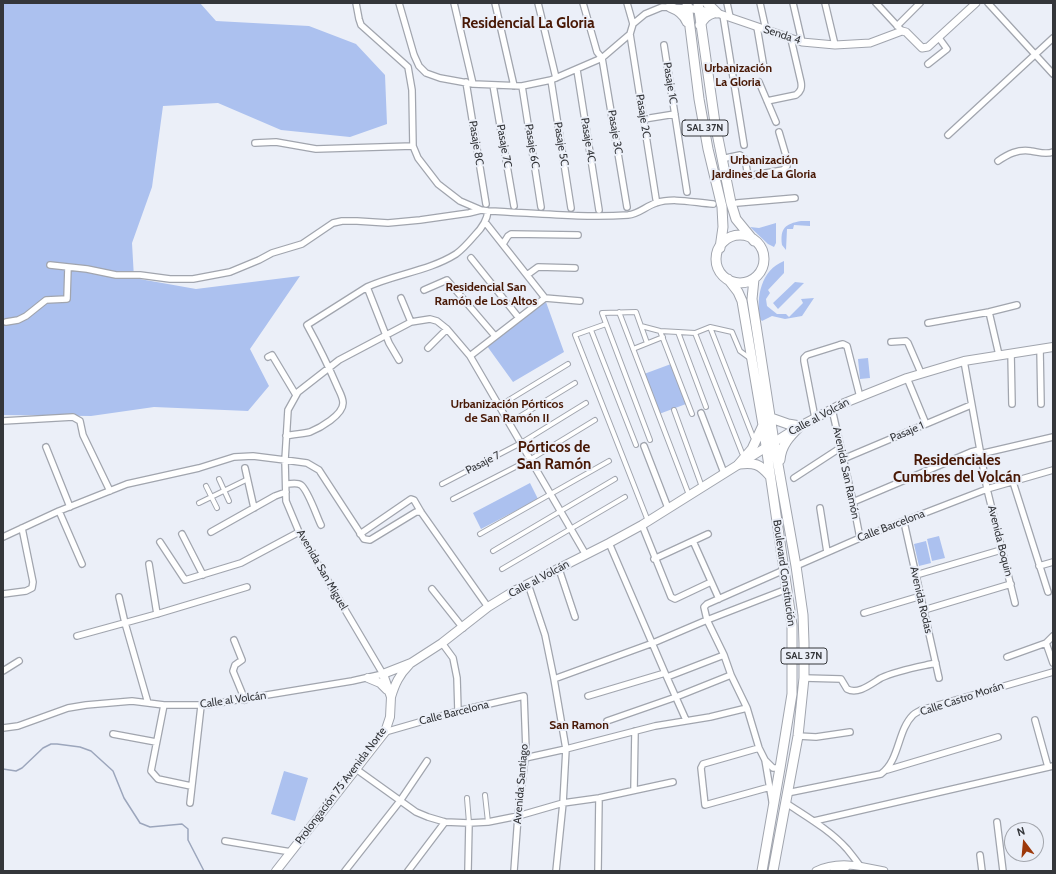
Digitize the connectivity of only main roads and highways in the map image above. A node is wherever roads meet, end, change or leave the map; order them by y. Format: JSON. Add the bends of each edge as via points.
{"nodes":[{"id":1,"x":707,"y":3,"type":"edge"},
{"id":2,"x":673,"y":5,"type":"edge"},
{"id":3,"x":687,"y":5,"type":"edge"},
{"id":4,"x":698,"y":6,"type":"edge"},
{"id":5,"x":700,"y":25,"type":"junction"},
{"id":6,"x":690,"y":27,"type":"junction"},
{"id":7,"x":754,"y":241,"type":"junction"},
{"id":8,"x":720,"y":248,"type":"junction"},
{"id":9,"x":754,"y":278,"type":"junction"},
{"id":10,"x":728,"y":279,"type":"junction"},
{"id":11,"x":1053,"y":347,"type":"edge"},
{"id":12,"x":771,"y":418,"type":"junction"},
{"id":13,"x":763,"y":425,"type":"junction"},
{"id":14,"x":800,"y":426,"type":"junction"},
{"id":15,"x":774,"y":442,"type":"junction"},
{"id":16,"x":766,"y":447,"type":"junction"},
{"id":17,"x":739,"y":464,"type":"junction"},
{"id":18,"x":780,"y":473,"type":"junction"},
{"id":19,"x":770,"y":476,"type":"junction"},
{"id":20,"x":411,"y":663,"type":"junction"},
{"id":21,"x":383,"y":674,"type":"joint"},
{"id":22,"x":368,"y":678,"type":"road end"},
{"id":23,"x":390,"y":695,"type":"junction"},
{"id":24,"x":763,"y":867,"type":"edge"},
{"id":25,"x":776,"y":869,"type":"edge"},
{"id":26,"x":276,"y":871,"type":"edge"},
{"id":27,"x":757,"y":871,"type":"edge"}],
"edges":[{"from":1,"to":5,"type":"highway","via":[[721,15],[708,15]]},
{"from":2,"to":6,"type":"highway"},
{"from":3,"to":6,"type":"highway","number":"SAL 37N"},
{"from":4,"to":5,"type":"highway","number":"SAL 37N"},
{"from":5,"to":7,"type":"highway","number":"SAL 37N","via":[[721,159],[731,203],[736,219]]},
{"from":6,"to":8,"type":"highway","number":"SAL 37N","via":[[699,99],[722,206]]},
{"from":7,"to":8,"type":"highway","via":[[745,236],[734,237]]},
{"from":7,"to":9,"type":"highway","number":"SAL 37N","via":[[761,248],[764,260],[761,271]]},
{"from":8,"to":10,"type":"highway","number":"SAL 37N","via":[[717,265]]},
{"from":9,"to":10,"type":"highway","via":[[741,283]]},
{"from":9,"to":12,"type":"highway","name":"Boulevard Constitución","number":"SAL 37N","via":[[752,299]]},
{"from":10,"to":13,"type":"highway","name":"Boulevard Constitución","number":"SAL 37N","via":[[742,301]]},
{"from":11,"to":14,"type":"main road","name":"Calle al Volcán","via":[[964,361],[921,373],[832,409]]},
{"from":12,"to":14,"type":"highway"},
{"from":12,"to":15,"type":"highway","name":"Boulevard Constitución","number":"SAL 37N"},
{"from":13,"to":16,"type":"highway","name":"Boulevard Constitución","number":"SAL 37N"},
{"from":13,"to":17,"type":"highway","via":[[752,449]]},
{"from":14,"to":15,"type":"main road","name":"Calle al Volcán"},
{"from":14,"to":18,"type":"highway","via":[[782,449]]},
{"from":15,"to":16,"type":"main road","name":"Calle al Volcán"},
{"from":15,"to":18,"type":"highway","name":"Boulevard Constitución","number":"SAL 37N"},
{"from":16,"to":17,"type":"main road","name":"Calle al Volcán"},
{"from":16,"to":19,"type":"highway","name":"Boulevard Constitución","number":"SAL 37N"},
{"from":17,"to":19,"type":"highway","via":[[756,464]]},
{"from":17,"to":20,"type":"main road","name":"Calle al Volcán","via":[[645,523],[488,607],[463,628]]},
{"from":18,"to":25,"type":"highway","name":"Boulevard Constitución","number":"SAL 37N","via":[[803,615],[804,678],[798,736]]},
{"from":19,"to":24,"type":"highway","name":"Boulevard Constitución","number":"SAL 37N","via":[[792,625],[792,694]]},
{"from":20,"to":21,"type":"main road","name":"Calle al Volcán"},
{"from":20,"to":23,"type":"main road","via":[[399,677]]},
{"from":21,"to":23,"type":"main road","name":"Prolongación 75 Avenida Norte"},
{"from":22,"to":23,"type":"main road","via":[[380,683]]},
{"from":23,"to":26,"type":"main road","name":"Prolongación 75 Avenida Norte","via":[[390,717],[385,732]]},
{"from":24,"to":27,"type":"highway"}]}
